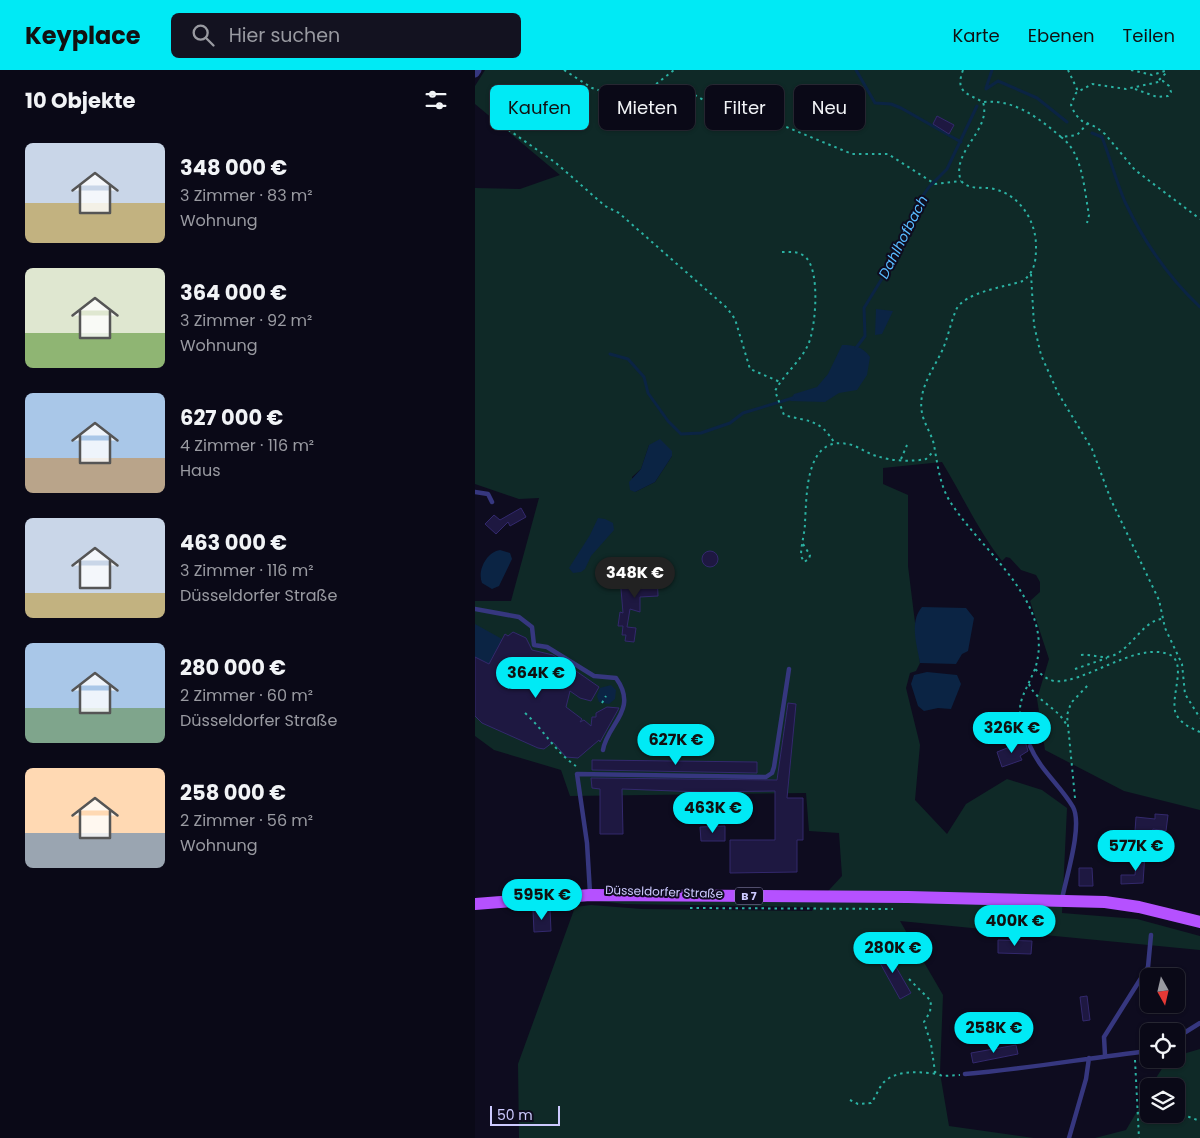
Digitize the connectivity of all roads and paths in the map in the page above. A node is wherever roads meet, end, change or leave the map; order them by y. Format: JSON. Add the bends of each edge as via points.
{"nodes":[{"id":1,"x":564,"y":70,"type":"edge"},
{"id":2,"x":674,"y":70,"type":"edge"},
{"id":3,"x":963,"y":70,"type":"edge"},
{"id":4,"x":1068,"y":70,"type":"edge"},
{"id":5,"x":1131,"y":70,"type":"edge"},
{"id":6,"x":1168,"y":70,"type":"edge"},
{"id":7,"x":1159,"y":81,"type":"junction"},
{"id":8,"x":655,"y":85,"type":"edge"},
{"id":9,"x":1135,"y":89,"type":"junction"},
{"id":10,"x":599,"y":90,"type":"edge"},
{"id":11,"x":1076,"y":93,"type":"junction"},
{"id":12,"x":695,"y":95,"type":"edge"},
{"id":13,"x":983,"y":102,"type":"junction"},
{"id":14,"x":1088,"y":123,"type":"junction"},
{"id":15,"x":509,"y":130,"type":"edge"},
{"id":16,"x":1061,"y":137,"type":"junction"},
{"id":17,"x":961,"y":181,"type":"junction"},
{"id":18,"x":1200,"y":219,"type":"edge"},
{"id":19,"x":1087,"y":223,"type":"dead end"},
{"id":20,"x":782,"y":252,"type":"dead end"},
{"id":21,"x":1031,"y":274,"type":"junction"},
{"id":22,"x":780,"y":382,"type":"junction"},
{"id":23,"x":835,"y":444,"type":"junction"},
{"id":24,"x":907,"y":445,"type":"dead end"},
{"id":25,"x":935,"y":451,"type":"junction"},
{"id":26,"x":901,"y":459,"type":"junction"},
{"id":27,"x":475,"y":492,"type":"edge"},
{"id":28,"x":492,"y":502,"type":"dead end"},
{"id":29,"x":803,"y":544,"type":"junction"},
{"id":30,"x":475,"y":609,"type":"edge"},
{"id":31,"x":1165,"y":619,"type":"junction"},
{"id":32,"x":1081,"y":655,"type":"dead end"},
{"id":33,"x":1112,"y":656,"type":"junction"},
{"id":34,"x":789,"y":669,"type":"dead end"},
{"id":35,"x":1035,"y":669,"type":"junction"},
{"id":36,"x":1075,"y":669,"type":"dead end"},
{"id":37,"x":1029,"y":683,"type":"junction"},
{"id":38,"x":1089,"y":684,"type":"dead end"},
{"id":39,"x":606,"y":696,"type":"dead end"},
{"id":40,"x":602,"y":703,"type":"dead end"},
{"id":41,"x":525,"y":714,"type":"dead end"},
{"id":42,"x":1200,"y":718,"type":"edge"},
{"id":43,"x":1066,"y":724,"type":"junction"},
{"id":44,"x":1200,"y":732,"type":"edge"},
{"id":45,"x":1030,"y":746,"type":"joint"},
{"id":46,"x":603,"y":750,"type":"dead end"},
{"id":47,"x":576,"y":766,"type":"dead end"},
{"id":48,"x":1075,"y":812,"type":"junction"},
{"id":49,"x":590,"y":895,"type":"junction"},
{"id":50,"x":1062,"y":901,"type":"junction"},
{"id":51,"x":475,"y":904,"type":"edge"},
{"id":52,"x":685,"y":908,"type":"dead end"},
{"id":53,"x":901,"y":908,"type":"dead end"},
{"id":54,"x":1200,"y":922,"type":"edge"},
{"id":55,"x":1151,"y":935,"type":"dead end"},
{"id":56,"x":909,"y":979,"type":"dead end"},
{"id":57,"x":1200,"y":1022,"type":"edge"},
{"id":58,"x":1185,"y":1032,"type":"edge"},
{"id":59,"x":1140,"y":1052,"type":"edge"},
{"id":60,"x":1136,"y":1053,"type":"junction"},
{"id":61,"x":1105,"y":1055,"type":"junction"},
{"id":62,"x":1089,"y":1058,"type":"junction"},
{"id":63,"x":938,"y":1074,"type":"junction"},
{"id":64,"x":965,"y":1074,"type":"joint"},
{"id":65,"x":850,"y":1100,"type":"dead end"},
{"id":66,"x":1137,"y":1114,"type":"junction"},
{"id":67,"x":1140,"y":1114,"type":"edge"},
{"id":68,"x":1185,"y":1115,"type":"edge"},
{"id":69,"x":1200,"y":1121,"type":"edge"},
{"id":70,"x":1069,"y":1138,"type":"edge"},
{"id":71,"x":1139,"y":1138,"type":"edge"}],
"edges":[{"from":1,"to":10,"type":"path"},
{"from":2,"to":8,"type":"path"},
{"from":3,"to":13,"type":"path","via":[[960,87]]},
{"from":4,"to":11,"type":"path"},
{"from":5,"to":6,"type":"path","via":[[1146,75]]},
{"from":6,"to":7,"type":"path"},
{"from":7,"to":9,"type":"path"},
{"from":7,"to":9,"type":"path","via":[[1169,86],[1171,92],[1168,96],[1157,97]]},
{"from":9,"to":11,"type":"path","via":[[1092,84]]},
{"from":11,"to":14,"type":"path","via":[[1071,101],[1072,110],[1082,122]]},
{"from":12,"to":17,"type":"path","via":[[705,101],[762,117],[852,154],[888,154],[935,184]]},
{"from":13,"to":16,"type":"path","via":[[1001,102],[1019,108]]},
{"from":13,"to":17,"type":"path","via":[[983,122],[959,165]]},
{"from":14,"to":16,"type":"path","via":[[1077,135]]},
{"from":14,"to":18,"type":"path","via":[[1105,134],[1135,170]]},
{"from":15,"to":22,"type":"path","via":[[556,163],[605,206],[619,213],[727,308],[735,319],[748,366]]},
{"from":16,"to":19,"type":"path","via":[[1070,144],[1077,158],[1089,215]]},
{"from":17,"to":21,"type":"path","via":[[971,188],[1001,192],[1025,210],[1035,231],[1035,263]]},
{"from":20,"to":22,"type":"path","via":[[798,253],[809,260],[815,288],[810,341]]},
{"from":21,"to":25,"type":"path","via":[[1023,281],[967,297],[955,310],[947,341],[928,377],[922,397],[923,415]]},
{"from":21,"to":31,"type":"path","via":[[1034,325],[1041,355],[1058,393],[1092,449],[1103,482]]},
{"from":22,"to":23,"type":"path","via":[[775,391],[781,411],[786,416],[813,421]]},
{"from":23,"to":26,"type":"path","via":[[851,445],[884,458]]},
{"from":23,"to":29,"type":"path","via":[[821,452],[809,472]]},
{"from":24,"to":26,"type":"path"},
{"from":25,"to":26,"type":"path","via":[[926,459]]},
{"from":25,"to":35,"type":"path","via":[[938,472],[952,505],[1021,591],[1033,615],[1040,645]]},
{"from":27,"to":28,"type":"lane","via":[[488,494]]},
{"from":29,"to":29,"type":"path","via":[[801,556],[804,562],[810,555]]},
{"from":30,"to":46,"type":"lane","via":[[519,617],[532,627],[533,645],[547,647],[594,676],[616,678],[622,686],[622,708]]},
{"from":31,"to":33,"type":"path","via":[[1151,621],[1135,640]]},
{"from":31,"to":42,"type":"path","via":[[1167,633],[1182,664],[1186,697]]},
{"from":32,"to":33,"type":"path"},
{"from":33,"to":36,"type":"path"},
{"from":34,"to":49,"type":"lane","via":[[774,767],[766,777],[577,774],[587,843]]},
{"from":35,"to":37,"type":"path"},
{"from":35,"to":44,"type":"path","via":[[1046,678],[1059,681],[1135,656],[1169,654],[1175,659],[1178,670],[1177,714],[1184,723]]},
{"from":37,"to":43,"type":"path"},
{"from":37,"to":45,"type":"path","via":[[1019,705]]},
{"from":38,"to":43,"type":"path","via":[[1067,709]]},
{"from":39,"to":40,"type":"path"},
{"from":41,"to":47,"type":"path","via":[[541,728],[561,756]]},
{"from":43,"to":48,"type":"path"},
{"from":45,"to":48,"type":"lane"},
{"from":48,"to":50,"type":"lane","via":[[1076,828]]},
{"from":49,"to":50,"type":"main road","name":"Düsseldorfer Straße","number":"B 7"},
{"from":49,"to":51,"type":"main road","name":"Düsseldorfer Straße","number":"B 7"},
{"from":50,"to":54,"type":"main road","number":"B 7","via":[[1123,904]]},
{"from":52,"to":53,"type":"path","name":"Düsseldorfer Straße"},
{"from":55,"to":61,"type":"lane","via":[[1148,967],[1104,1037]]},
{"from":56,"to":63,"type":"path","via":[[931,1001],[931,1012],[924,1022]]},
{"from":57,"to":58,"type":"lane"},
{"from":59,"to":60,"type":"lane"},
{"from":60,"to":61,"type":"lane"},
{"from":60,"to":66,"type":"path"},
{"from":61,"to":62,"type":"lane"},
{"from":62,"to":64,"type":"lane"},
{"from":62,"to":70,"type":"lane","via":[[1087,1079]]},
{"from":63,"to":64,"type":"path"},
{"from":63,"to":65,"type":"path","via":[[904,1073],[883,1082],[871,1103],[858,1104]]},
{"from":66,"to":67,"type":"path"},
{"from":66,"to":71,"type":"path"},
{"from":68,"to":69,"type":"path"}]}
